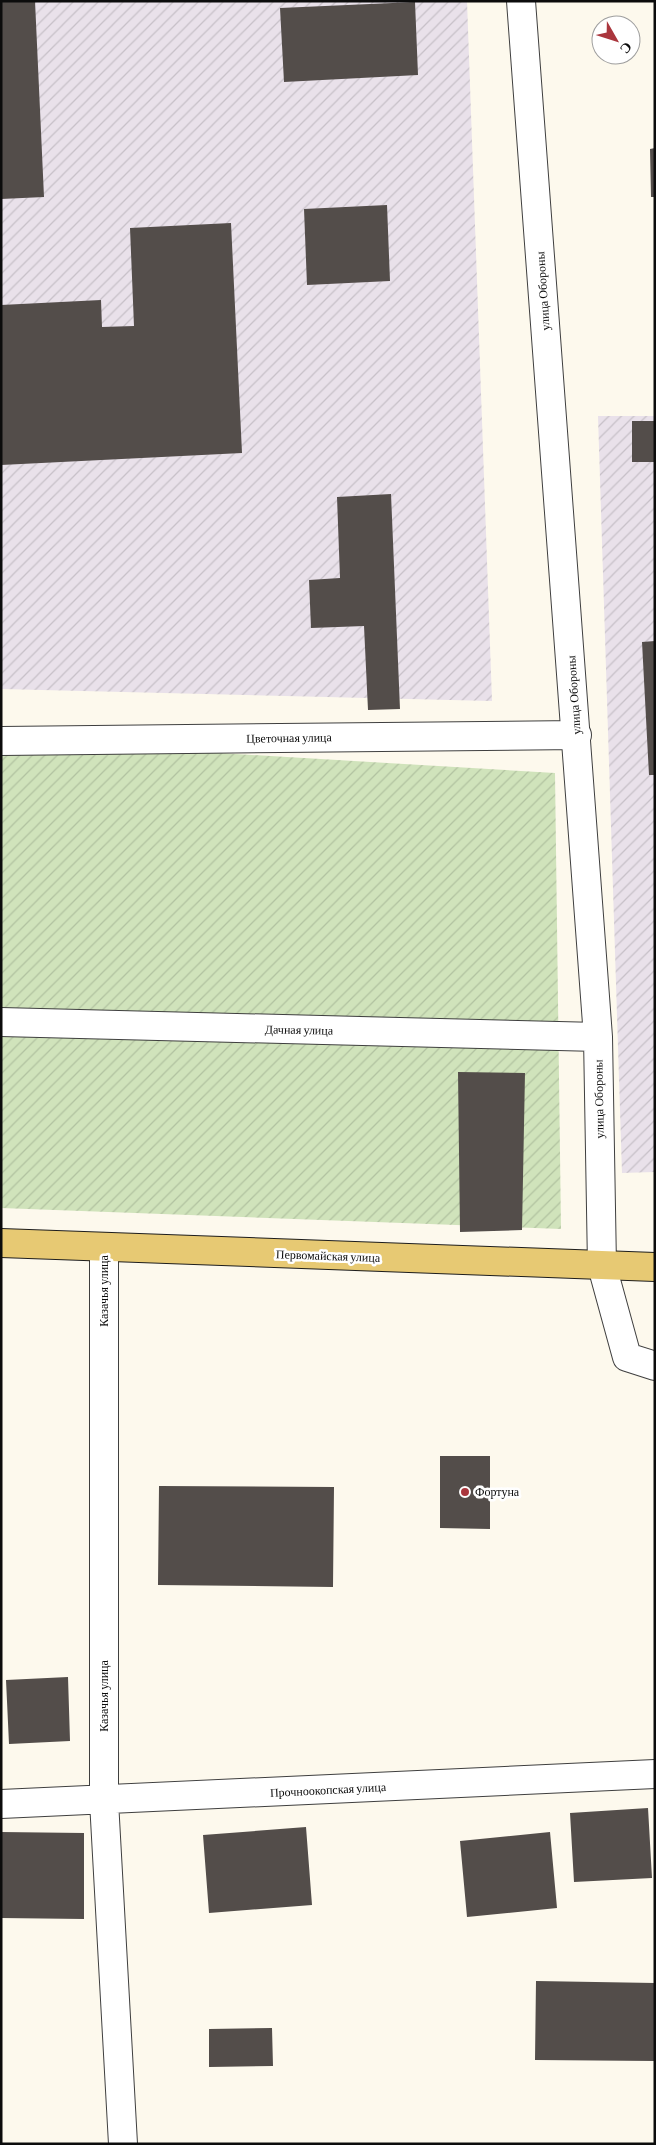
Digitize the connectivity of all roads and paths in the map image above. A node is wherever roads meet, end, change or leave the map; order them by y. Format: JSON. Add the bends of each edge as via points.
{"nodes":[{"id":1,"x":521,"y":1,"type":"edge"},
{"id":2,"x":577,"y":735,"type":"junction"},
{"id":3,"x":1,"y":741,"type":"edge"},
{"id":4,"x":1,"y":1022,"type":"edge"},
{"id":5,"x":598,"y":1037,"type":"junction"},
{"id":6,"x":1,"y":1243,"type":"edge"},
{"id":7,"x":104,"y":1247,"type":"junction"},
{"id":8,"x":602,"y":1266,"type":"junction"},
{"id":9,"x":655,"y":1267,"type":"edge"},
{"id":10,"x":655,"y":1366,"type":"edge"},
{"id":11,"x":655,"y":1774,"type":"edge"},
{"id":12,"x":104,"y":1801,"type":"junction"},
{"id":13,"x":1,"y":1804,"type":"edge"},
{"id":14,"x":123,"y":2144,"type":"edge"}],
"edges":[{"from":1,"to":2,"type":"street","name":"улица Обороны"},
{"from":2,"to":3,"type":"street","name":"Цветочная улица"},
{"from":2,"to":5,"type":"street","name":"улица Обороны"},
{"from":4,"to":5,"type":"street","name":"Дачная улица"},
{"from":5,"to":8,"type":"street","name":"улица Обороны"},
{"from":6,"to":7,"type":"main road","name":"Первомайская улица"},
{"from":7,"to":8,"type":"main road","name":"Первомайская улица"},
{"from":7,"to":12,"type":"street","name":"Казачья улица"},
{"from":8,"to":9,"type":"main road","name":"Первомайская улица"},
{"from":8,"to":10,"type":"street","name":"улица Обороны","via":[[627,1356]]},
{"from":11,"to":12,"type":"street","name":"Прочноокопская улица"},
{"from":12,"to":13,"type":"street","name":"Прочноокопская улица"},
{"from":12,"to":14,"type":"street","name":"Казачья улица"}]}
